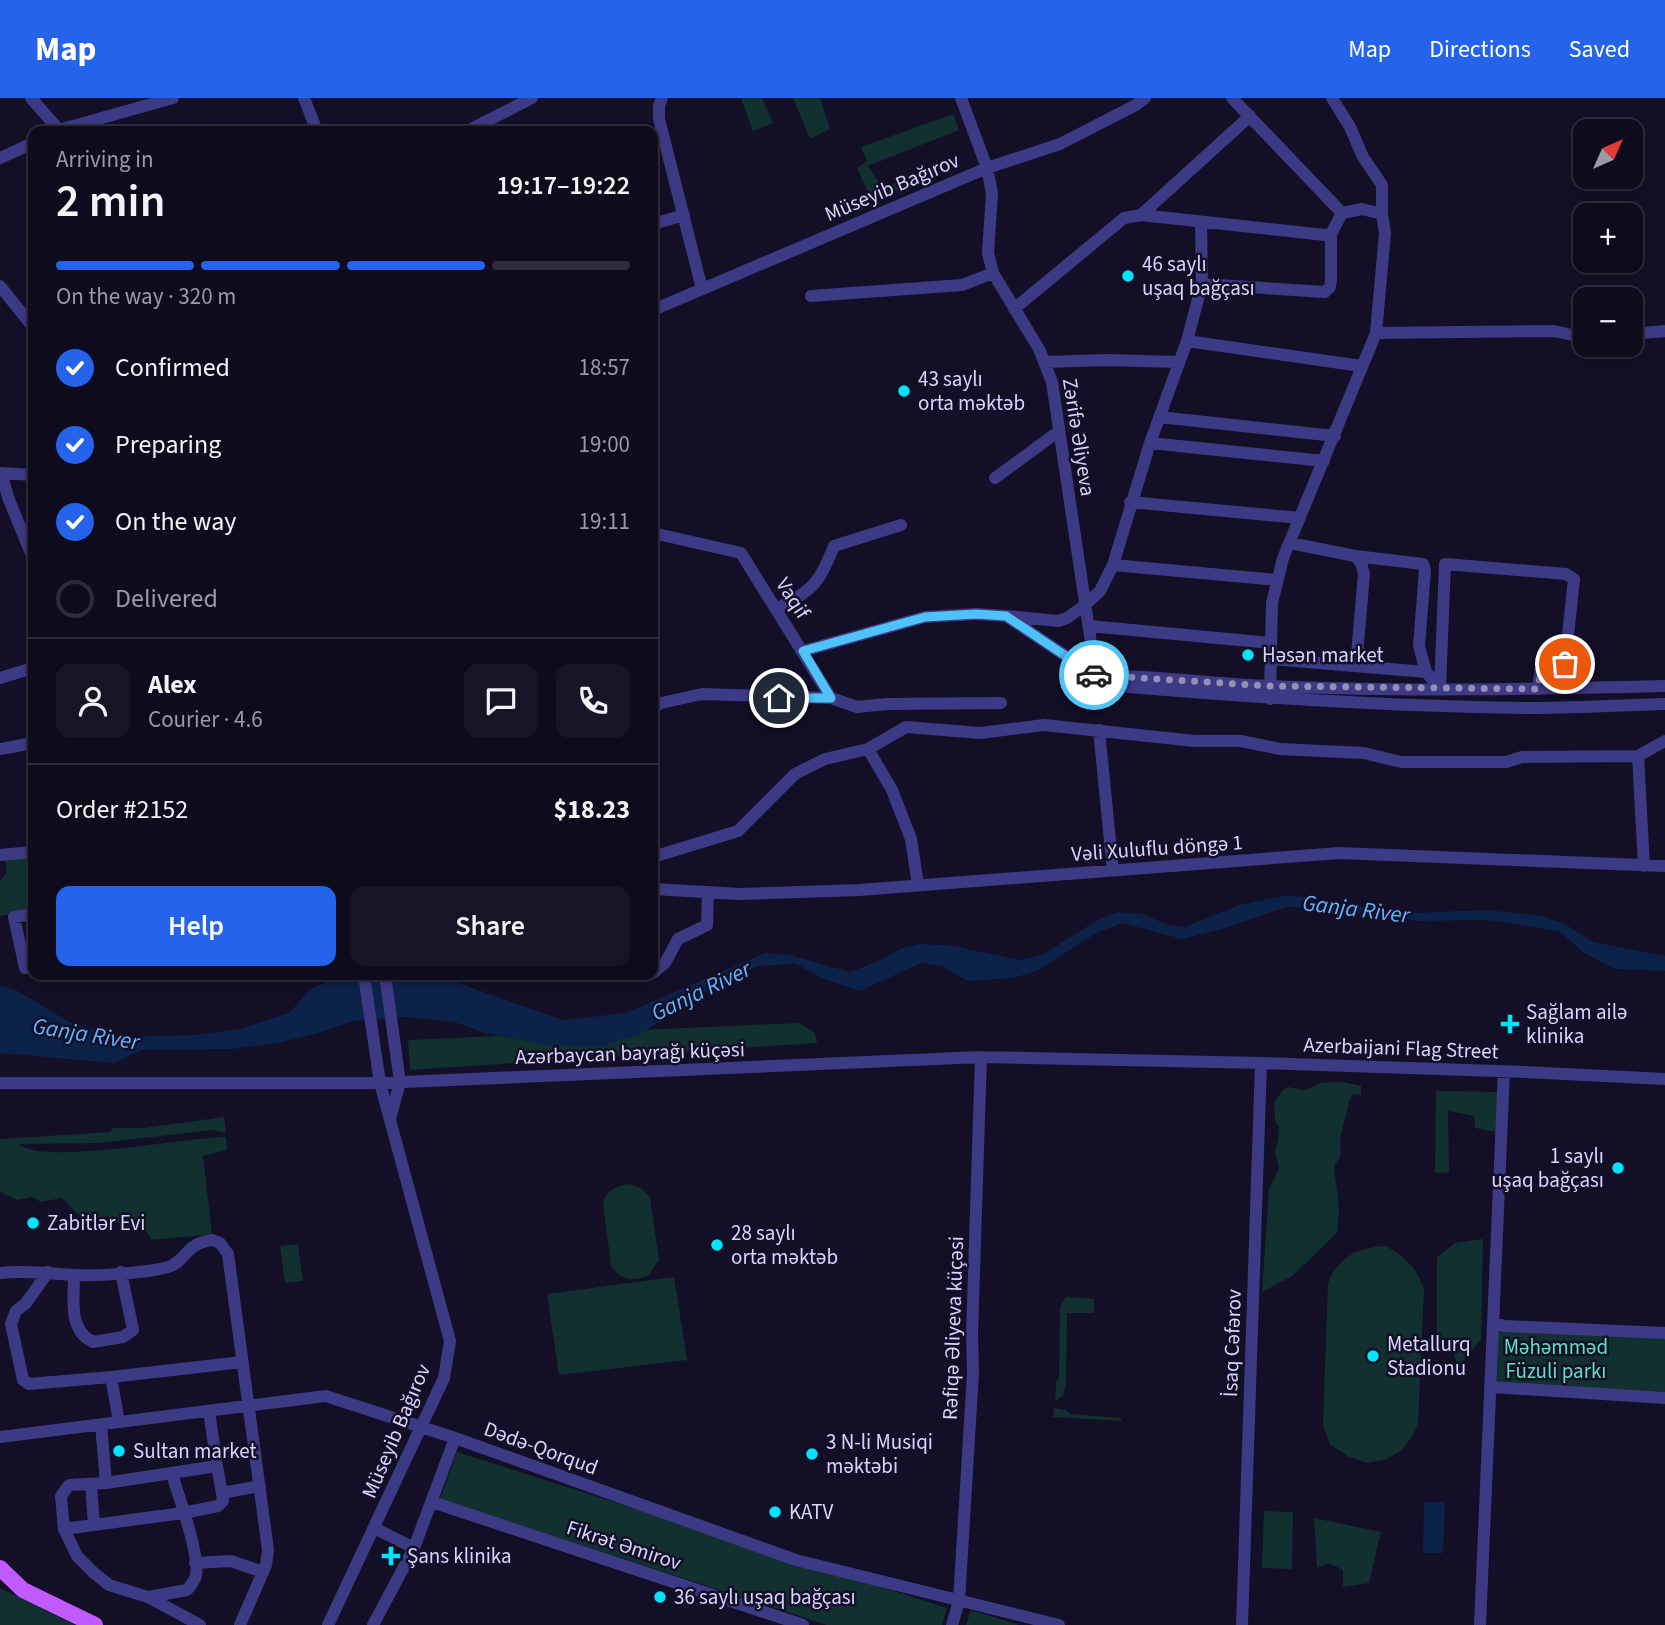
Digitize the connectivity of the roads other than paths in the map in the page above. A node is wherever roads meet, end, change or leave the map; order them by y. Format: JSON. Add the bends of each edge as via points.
{"nodes":[{"id":1,"x":31,"y":98,"type":"edge"},
{"id":2,"x":173,"y":98,"type":"edge"},
{"id":3,"x":304,"y":98,"type":"edge"},
{"id":4,"x":532,"y":98,"type":"edge"},
{"id":5,"x":662,"y":98,"type":"edge"},
{"id":6,"x":961,"y":98,"type":"edge"},
{"id":7,"x":1144,"y":98,"type":"edge"},
{"id":8,"x":1232,"y":98,"type":"edge"},
{"id":9,"x":1332,"y":98,"type":"edge"},
{"id":10,"x":512,"y":103,"type":"edge"},
{"id":11,"x":1250,"y":116,"type":"junction"},
{"id":12,"x":54,"y":126,"type":"edge"},
{"id":13,"x":75,"y":126,"type":"edge"},
{"id":14,"x":315,"y":126,"type":"edge"},
{"id":15,"x":475,"y":126,"type":"edge"},
{"id":16,"x":28,"y":145,"type":"edge"},
{"id":17,"x":0,"y":159,"type":"edge"},
{"id":18,"x":987,"y":168,"type":"junction"},
{"id":19,"x":1342,"y":213,"type":"junction"},
{"id":20,"x":1382,"y":214,"type":"junction"},
{"id":21,"x":684,"y":215,"type":"junction"},
{"id":22,"x":1141,"y":215,"type":"junction"},
{"id":23,"x":1201,"y":222,"type":"junction"},
{"id":24,"x":658,"y":223,"type":"edge"},
{"id":25,"x":1331,"y":234,"type":"junction"},
{"id":26,"x":993,"y":273,"type":"junction"},
{"id":27,"x":1202,"y":284,"type":"junction"},
{"id":28,"x":0,"y":286,"type":"edge"},
{"id":29,"x":702,"y":289,"type":"junction"},
{"id":30,"x":811,"y":296,"type":"dead end"},
{"id":31,"x":658,"y":308,"type":"edge"},
{"id":32,"x":1014,"y":309,"type":"junction"},
{"id":33,"x":28,"y":321,"type":"edge"},
{"id":34,"x":1665,"y":331,"type":"edge"},
{"id":35,"x":1376,"y":333,"type":"junction"},
{"id":36,"x":1643,"y":333,"type":"edge"},
{"id":37,"x":1573,"y":335,"type":"edge"},
{"id":38,"x":1187,"y":341,"type":"junction"},
{"id":39,"x":1045,"y":362,"type":"junction"},
{"id":40,"x":1179,"y":362,"type":"junction"},
{"id":41,"x":1361,"y":366,"type":"junction"},
{"id":42,"x":1159,"y":417,"type":"junction"},
{"id":43,"x":1059,"y":430,"type":"junction"},
{"id":44,"x":1335,"y":436,"type":"junction"},
{"id":45,"x":1150,"y":443,"type":"junction"},
{"id":46,"x":1324,"y":461,"type":"junction"},
{"id":47,"x":0,"y":473,"type":"edge"},
{"id":48,"x":28,"y":475,"type":"edge"},
{"id":49,"x":995,"y":478,"type":"dead end"},
{"id":50,"x":4,"y":497,"type":"edge"},
{"id":51,"x":1130,"y":502,"type":"junction"},
{"id":52,"x":1300,"y":518,"type":"junction"},
{"id":53,"x":901,"y":525,"type":"dead end"},
{"id":54,"x":658,"y":534,"type":"edge"},
{"id":55,"x":1290,"y":543,"type":"junction"},
{"id":56,"x":28,"y":547,"type":"edge"},
{"id":57,"x":1355,"y":556,"type":"junction"},
{"id":58,"x":1113,"y":565,"type":"junction"},
{"id":59,"x":1278,"y":580,"type":"junction"},
{"id":60,"x":1086,"y":605,"type":"junction"},
{"id":61,"x":776,"y":609,"type":"junction"},
{"id":62,"x":1006,"y":616,"type":"junction"},
{"id":63,"x":1089,"y":626,"type":"junction"},
{"id":64,"x":1271,"y":643,"type":"junction"},
{"id":65,"x":803,"y":651,"type":"junction"},
{"id":66,"x":1271,"y":659,"type":"junction"},
{"id":67,"x":1356,"y":666,"type":"junction"},
{"id":68,"x":28,"y":670,"type":"edge"},
{"id":69,"x":1426,"y":672,"type":"junction"},
{"id":70,"x":1096,"y":676,"type":"junction"},
{"id":71,"x":0,"y":678,"type":"edge"},
{"id":72,"x":1665,"y":685,"type":"edge"},
{"id":73,"x":1440,"y":688,"type":"junction"},
{"id":74,"x":1538,"y":689,"type":"junction"},
{"id":75,"x":1270,"y":692,"type":"junction"},
{"id":76,"x":831,"y":698,"type":"junction"},
{"id":77,"x":1001,"y":703,"type":"dead end"},
{"id":78,"x":1665,"y":704,"type":"edge"},
{"id":79,"x":658,"y":705,"type":"edge"},
{"id":80,"x":1099,"y":730,"type":"junction"},
{"id":81,"x":1665,"y":741,"type":"edge"},
{"id":82,"x":28,"y":744,"type":"edge"},
{"id":83,"x":0,"y":749,"type":"edge"},
{"id":84,"x":868,"y":749,"type":"junction"},
{"id":85,"x":1638,"y":756,"type":"junction"},
{"id":86,"x":28,"y":852,"type":"edge"},
{"id":87,"x":0,"y":855,"type":"edge"},
{"id":88,"x":658,"y":855,"type":"edge"},
{"id":89,"x":1644,"y":866,"type":"junction"},
{"id":90,"x":1665,"y":866,"type":"edge"},
{"id":91,"x":1113,"y":870,"type":"junction"},
{"id":92,"x":918,"y":886,"type":"junction"},
{"id":93,"x":658,"y":889,"type":"edge"},
{"id":94,"x":708,"y":892,"type":"junction"},
{"id":95,"x":28,"y":915,"type":"edge"},
{"id":96,"x":25,"y":968,"type":"dead end"},
{"id":97,"x":658,"y":969,"type":"edge"},
{"id":98,"x":366,"y":980,"type":"edge"},
{"id":99,"x":386,"y":980,"type":"edge"},
{"id":100,"x":981,"y":1057,"type":"junction"},
{"id":101,"x":1261,"y":1063,"type":"junction"},
{"id":102,"x":1504,"y":1072,"type":"junction"},
{"id":103,"x":1665,"y":1079,"type":"edge"},
{"id":104,"x":400,"y":1082,"type":"junction"},
{"id":105,"x":0,"y":1083,"type":"edge"},
{"id":106,"x":380,"y":1083,"type":"junction"},
{"id":107,"x":390,"y":1123,"type":"junction"},
{"id":108,"x":48,"y":1272,"type":"junction"},
{"id":109,"x":121,"y":1272,"type":"junction"},
{"id":110,"x":0,"y":1273,"type":"edge"},
{"id":111,"x":74,"y":1275,"type":"junction"},
{"id":112,"x":1494,"y":1323,"type":"junction"},
{"id":113,"x":1665,"y":1333,"type":"edge"},
{"id":114,"x":242,"y":1362,"type":"junction"},
{"id":115,"x":111,"y":1377,"type":"junction"},
{"id":116,"x":1491,"y":1387,"type":"junction"},
{"id":117,"x":1665,"y":1398,"type":"edge"},
{"id":118,"x":247,"y":1406,"type":"junction"},
{"id":119,"x":209,"y":1411,"type":"junction"},
{"id":120,"x":119,"y":1422,"type":"junction"},
{"id":121,"x":101,"y":1424,"type":"junction"},
{"id":122,"x":422,"y":1427,"type":"junction"},
{"id":123,"x":0,"y":1437,"type":"edge"},
{"id":124,"x":455,"y":1438,"type":"junction"},
{"id":125,"x":217,"y":1466,"type":"junction"},
{"id":126,"x":172,"y":1474,"type":"junction"},
{"id":127,"x":106,"y":1483,"type":"junction"},
{"id":128,"x":90,"y":1484,"type":"junction"},
{"id":129,"x":260,"y":1486,"type":"junction"},
{"id":130,"x":222,"y":1493,"type":"junction"},
{"id":131,"x":432,"y":1502,"type":"junction"},
{"id":132,"x":183,"y":1513,"type":"junction"},
{"id":133,"x":94,"y":1525,"type":"junction"},
{"id":134,"x":64,"y":1528,"type":"junction"},
{"id":135,"x":374,"y":1528,"type":"junction"},
{"id":136,"x":414,"y":1548,"type":"junction"},
{"id":137,"x":195,"y":1563,"type":"junction"},
{"id":138,"x":0,"y":1568,"type":"edge"},
{"id":139,"x":263,"y":1572,"type":"junction"},
{"id":140,"x":148,"y":1597,"type":"junction"},
{"id":141,"x":959,"y":1601,"type":"junction"},
{"id":142,"x":95,"y":1625,"type":"edge"},
{"id":143,"x":200,"y":1625,"type":"edge"},
{"id":144,"x":240,"y":1625,"type":"edge"},
{"id":145,"x":328,"y":1625,"type":"edge"},
{"id":146,"x":373,"y":1625,"type":"edge"},
{"id":147,"x":803,"y":1625,"type":"edge"},
{"id":148,"x":952,"y":1625,"type":"edge"},
{"id":149,"x":1059,"y":1625,"type":"edge"},
{"id":150,"x":1242,"y":1625,"type":"edge"},
{"id":151,"x":1480,"y":1625,"type":"edge"}],
"edges":[{"from":1,"to":12,"type":"street"},
{"from":2,"to":13,"type":"street"},
{"from":3,"to":14,"type":"street"},
{"from":4,"to":10,"type":"street"},
{"from":5,"to":21,"type":"street","via":[[659,119]]},
{"from":6,"to":18,"type":"street","name":"Zərifə Əliyeva"},
{"from":7,"to":18,"type":"street","name":"Müseyib Bağırov","via":[[1060,144]]},
{"from":8,"to":11,"type":"street"},
{"from":9,"to":20,"type":"street","via":[[1382,185]]},
{"from":10,"to":15,"type":"street"},
{"from":11,"to":19,"type":"street"},
{"from":11,"to":22,"type":"street"},
{"from":16,"to":17,"type":"street"},
{"from":18,"to":26,"type":"street","name":"Zərifə Əliyeva","via":[[992,193],[988,253]]},
{"from":18,"to":29,"type":"street","name":"Müseyib Bağırov"},
{"from":19,"to":20,"type":"street","via":[[1362,209]]},
{"from":19,"to":25,"type":"street"},
{"from":20,"to":35,"type":"street","via":[[1385,233]]},
{"from":21,"to":24,"type":"street"},
{"from":21,"to":29,"type":"street"},
{"from":22,"to":23,"type":"street"},
{"from":22,"to":32,"type":"street","via":[[1124,218]]},
{"from":23,"to":25,"type":"street"},
{"from":23,"to":27,"type":"street"},
{"from":25,"to":27,"type":"street","via":[[1331,280],[1325,292]]},
{"from":26,"to":30,"type":"street","via":[[962,285]]},
{"from":26,"to":32,"type":"street","name":"Zərifə Əliyeva"},
{"from":27,"to":38,"type":"street"},
{"from":28,"to":33,"type":"street"},
{"from":29,"to":31,"type":"street","name":"Müseyib Bağırov"},
{"from":32,"to":39,"type":"street","name":"Zərifə Əliyeva"},
{"from":34,"to":36,"type":"street"},
{"from":35,"to":37,"type":"street","via":[[1554,331]]},
{"from":35,"to":41,"type":"street"},
{"from":38,"to":40,"type":"street"},
{"from":38,"to":41,"type":"street"},
{"from":39,"to":40,"type":"street"},
{"from":39,"to":43,"type":"street","name":"Zərifə Əliyeva"},
{"from":40,"to":42,"type":"street"},
{"from":41,"to":44,"type":"street"},
{"from":42,"to":44,"type":"street"},
{"from":42,"to":45,"type":"street"},
{"from":43,"to":49,"type":"street"},
{"from":43,"to":60,"type":"street","name":"Zərifə Əliyeva"},
{"from":44,"to":46,"type":"street"},
{"from":45,"to":46,"type":"street"},
{"from":45,"to":51,"type":"street"},
{"from":46,"to":52,"type":"street"},
{"from":47,"to":48,"type":"street"},
{"from":47,"to":50,"type":"street"},
{"from":50,"to":56,"type":"street"},
{"from":51,"to":52,"type":"street"},
{"from":51,"to":58,"type":"street"},
{"from":52,"to":55,"type":"street"},
{"from":53,"to":61,"type":"street","via":[[834,546],[812,588]]},
{"from":54,"to":61,"type":"street","name":"Vaqif","via":[[741,553]]},
{"from":55,"to":57,"type":"street"},
{"from":55,"to":59,"type":"street"},
{"from":57,"to":67,"type":"street","via":[[1364,574]]},
{"from":57,"to":69,"type":"street","via":[[1423,564],[1419,646]]},
{"from":58,"to":59,"type":"street"},
{"from":58,"to":60,"type":"street","via":[[1100,591]]},
{"from":59,"to":64,"type":"street"},
{"from":60,"to":62,"type":"street","name":"Vaqif","via":[[1058,621]]},
{"from":60,"to":63,"type":"street","name":"Zərifə Əliyeva"},
{"from":61,"to":65,"type":"street","name":"Vaqif"},
{"from":62,"to":65,"type":"street","name":"Vaqif","via":[[925,617]]},
{"from":62,"to":70,"type":"street"},
{"from":63,"to":64,"type":"street"},
{"from":63,"to":70,"type":"street","name":"Zərifə Əliyeva"},
{"from":64,"to":66,"type":"street"},
{"from":65,"to":76,"type":"street"},
{"from":66,"to":67,"type":"street"},
{"from":66,"to":75,"type":"street"},
{"from":67,"to":69,"type":"street"},
{"from":68,"to":71,"type":"street"},
{"from":69,"to":73,"type":"street"},
{"from":70,"to":75,"type":"street","via":[[1117,686]]},
{"from":72,"to":74,"type":"street"},
{"from":73,"to":74,"type":"street"},
{"from":73,"to":74,"type":"street","via":[[1446,564],[1566,574],[1574,579],[1565,664],[1544,669]]},
{"from":73,"to":75,"type":"street"},
{"from":75,"to":78,"type":"street","via":[[1539,708]]},
{"from":76,"to":77,"type":"street","via":[[857,707]]},
{"from":76,"to":79,"type":"street","via":[[702,694]]},
{"from":80,"to":84,"type":"street","via":[[1044,724],[980,733],[906,727]]},
{"from":80,"to":85,"type":"street","via":[[1195,741],[1241,741],[1292,750],[1364,752],[1401,762]]},
{"from":80,"to":91,"type":"street"},
{"from":81,"to":85,"type":"street"},
{"from":82,"to":83,"type":"street"},
{"from":84,"to":88,"type":"street","via":[[825,758],[794,774],[738,831]]},
{"from":84,"to":92,"type":"street","via":[[892,790],[911,839]]},
{"from":85,"to":89,"type":"street"},
{"from":86,"to":87,"type":"street"},
{"from":89,"to":90,"type":"street","name":"Vəli Xuluflu döngə 1"},
{"from":89,"to":91,"type":"street","name":"Vəli Xuluflu döngə 1","via":[[1339,853]]},
{"from":91,"to":92,"type":"street","name":"Vəli Xuluflu döngə 1"},
{"from":92,"to":94,"type":"street","name":"Vəli Xuluflu döngə 1"},
{"from":93,"to":94,"type":"street","name":"Vəli Xuluflu döngə 1"},
{"from":94,"to":97,"type":"street","via":[[707,925],[678,939]]},
{"from":95,"to":96,"type":"street","via":[[14,917]]},
{"from":98,"to":106,"type":"street","name":"Müseyib Bağırov"},
{"from":99,"to":104,"type":"street","name":"Müseyib Bağırov"},
{"from":100,"to":101,"type":"street","name":"Azərbaycan bayrağı küçəsi"},
{"from":100,"to":104,"type":"street","name":"Azərbaycan bayrağı küçəsi"},
{"from":100,"to":141,"type":"street","name":"Rəfiqə Əliyeva küçəsi","via":[[973,1373]]},
{"from":101,"to":102,"type":"street","name":"Azerbaijani Flag Street"},
{"from":101,"to":150,"type":"street","name":"İsaq Cəfərov"},
{"from":102,"to":103,"type":"street","name":"Azerbaijani Flag Street"},
{"from":102,"to":112,"type":"street"},
{"from":104,"to":106,"type":"street","name":"Azərbaycan bayrağı küçəsi"},
{"from":104,"to":107,"type":"street","name":"Müseyib Bağırov"},
{"from":105,"to":106,"type":"street","name":"Azərbaycan bayrağı küçəsi"},
{"from":106,"to":107,"type":"street","name":"Müseyib Bağırov"},
{"from":107,"to":122,"type":"street","name":"Müseyib Bağırov","via":[[450,1342],[444,1378]]},
{"from":108,"to":110,"type":"street"},
{"from":108,"to":111,"type":"street"},
{"from":108,"to":115,"type":"street","via":[[12,1317],[23,1380],[29,1384]]},
{"from":109,"to":111,"type":"street"},
{"from":109,"to":111,"type":"street","via":[[132,1330],[123,1337],[93,1342],[76,1325]]},
{"from":109,"to":114,"type":"street","via":[[167,1268],[192,1246],[212,1240],[220,1243],[228,1254]]},
{"from":112,"to":113,"type":"street"},
{"from":112,"to":116,"type":"street"},
{"from":114,"to":115,"type":"street"},
{"from":114,"to":118,"type":"street"},
{"from":115,"to":120,"type":"street"},
{"from":116,"to":117,"type":"street"},
{"from":116,"to":151,"type":"street"},
{"from":118,"to":119,"type":"street","name":"Dədə-Qorqud"},
{"from":118,"to":122,"type":"street","name":"Dədə-Qorqud","via":[[326,1396]]},
{"from":118,"to":129,"type":"street"},
{"from":119,"to":120,"type":"street","name":"Dədə-Qorqud"},
{"from":119,"to":125,"type":"street"},
{"from":120,"to":121,"type":"street","name":"Dədə-Qorqud"},
{"from":121,"to":123,"type":"street","name":"Dədə-Qorqud"},
{"from":121,"to":127,"type":"street"},
{"from":122,"to":124,"type":"street","name":"Dədə-Qorqud"},
{"from":122,"to":135,"type":"street","name":"Müseyib Bağırov"},
{"from":124,"to":131,"type":"street"},
{"from":124,"to":141,"type":"street","name":"Dədə-Qorqud","via":[[796,1560]]},
{"from":125,"to":126,"type":"street"},
{"from":125,"to":130,"type":"street"},
{"from":126,"to":127,"type":"street"},
{"from":126,"to":132,"type":"street"},
{"from":127,"to":128,"type":"street"},
{"from":128,"to":133,"type":"street"},
{"from":128,"to":134,"type":"street","via":[[69,1485],[64,1490]]},
{"from":129,"to":130,"type":"street"},
{"from":129,"to":139,"type":"street","via":[[268,1550]]},
{"from":130,"to":132,"type":"street","via":[[218,1506]]},
{"from":131,"to":136,"type":"street"},
{"from":131,"to":147,"type":"street","name":"Fikrət Əmirov"},
{"from":132,"to":133,"type":"street"},
{"from":132,"to":137,"type":"street"},
{"from":133,"to":134,"type":"street"},
{"from":134,"to":140,"type":"street","via":[[77,1556],[94,1573],[109,1585]]},
{"from":135,"to":136,"type":"street"},
{"from":135,"to":145,"type":"street","name":"Müseyib Bağırov"},
{"from":136,"to":146,"type":"street"},
{"from":137,"to":139,"type":"street","via":[[231,1561]]},
{"from":137,"to":140,"type":"street","via":[[196,1576],[187,1590]]},
{"from":138,"to":142,"type":"main road","via":[[23,1590]]},
{"from":139,"to":144,"type":"street"},
{"from":140,"to":143,"type":"street"},
{"from":141,"to":148,"type":"street","name":"Rəfiqə Əliyeva küçəsi"},
{"from":141,"to":149,"type":"street","name":"Dədə-Qorqud"}]}
